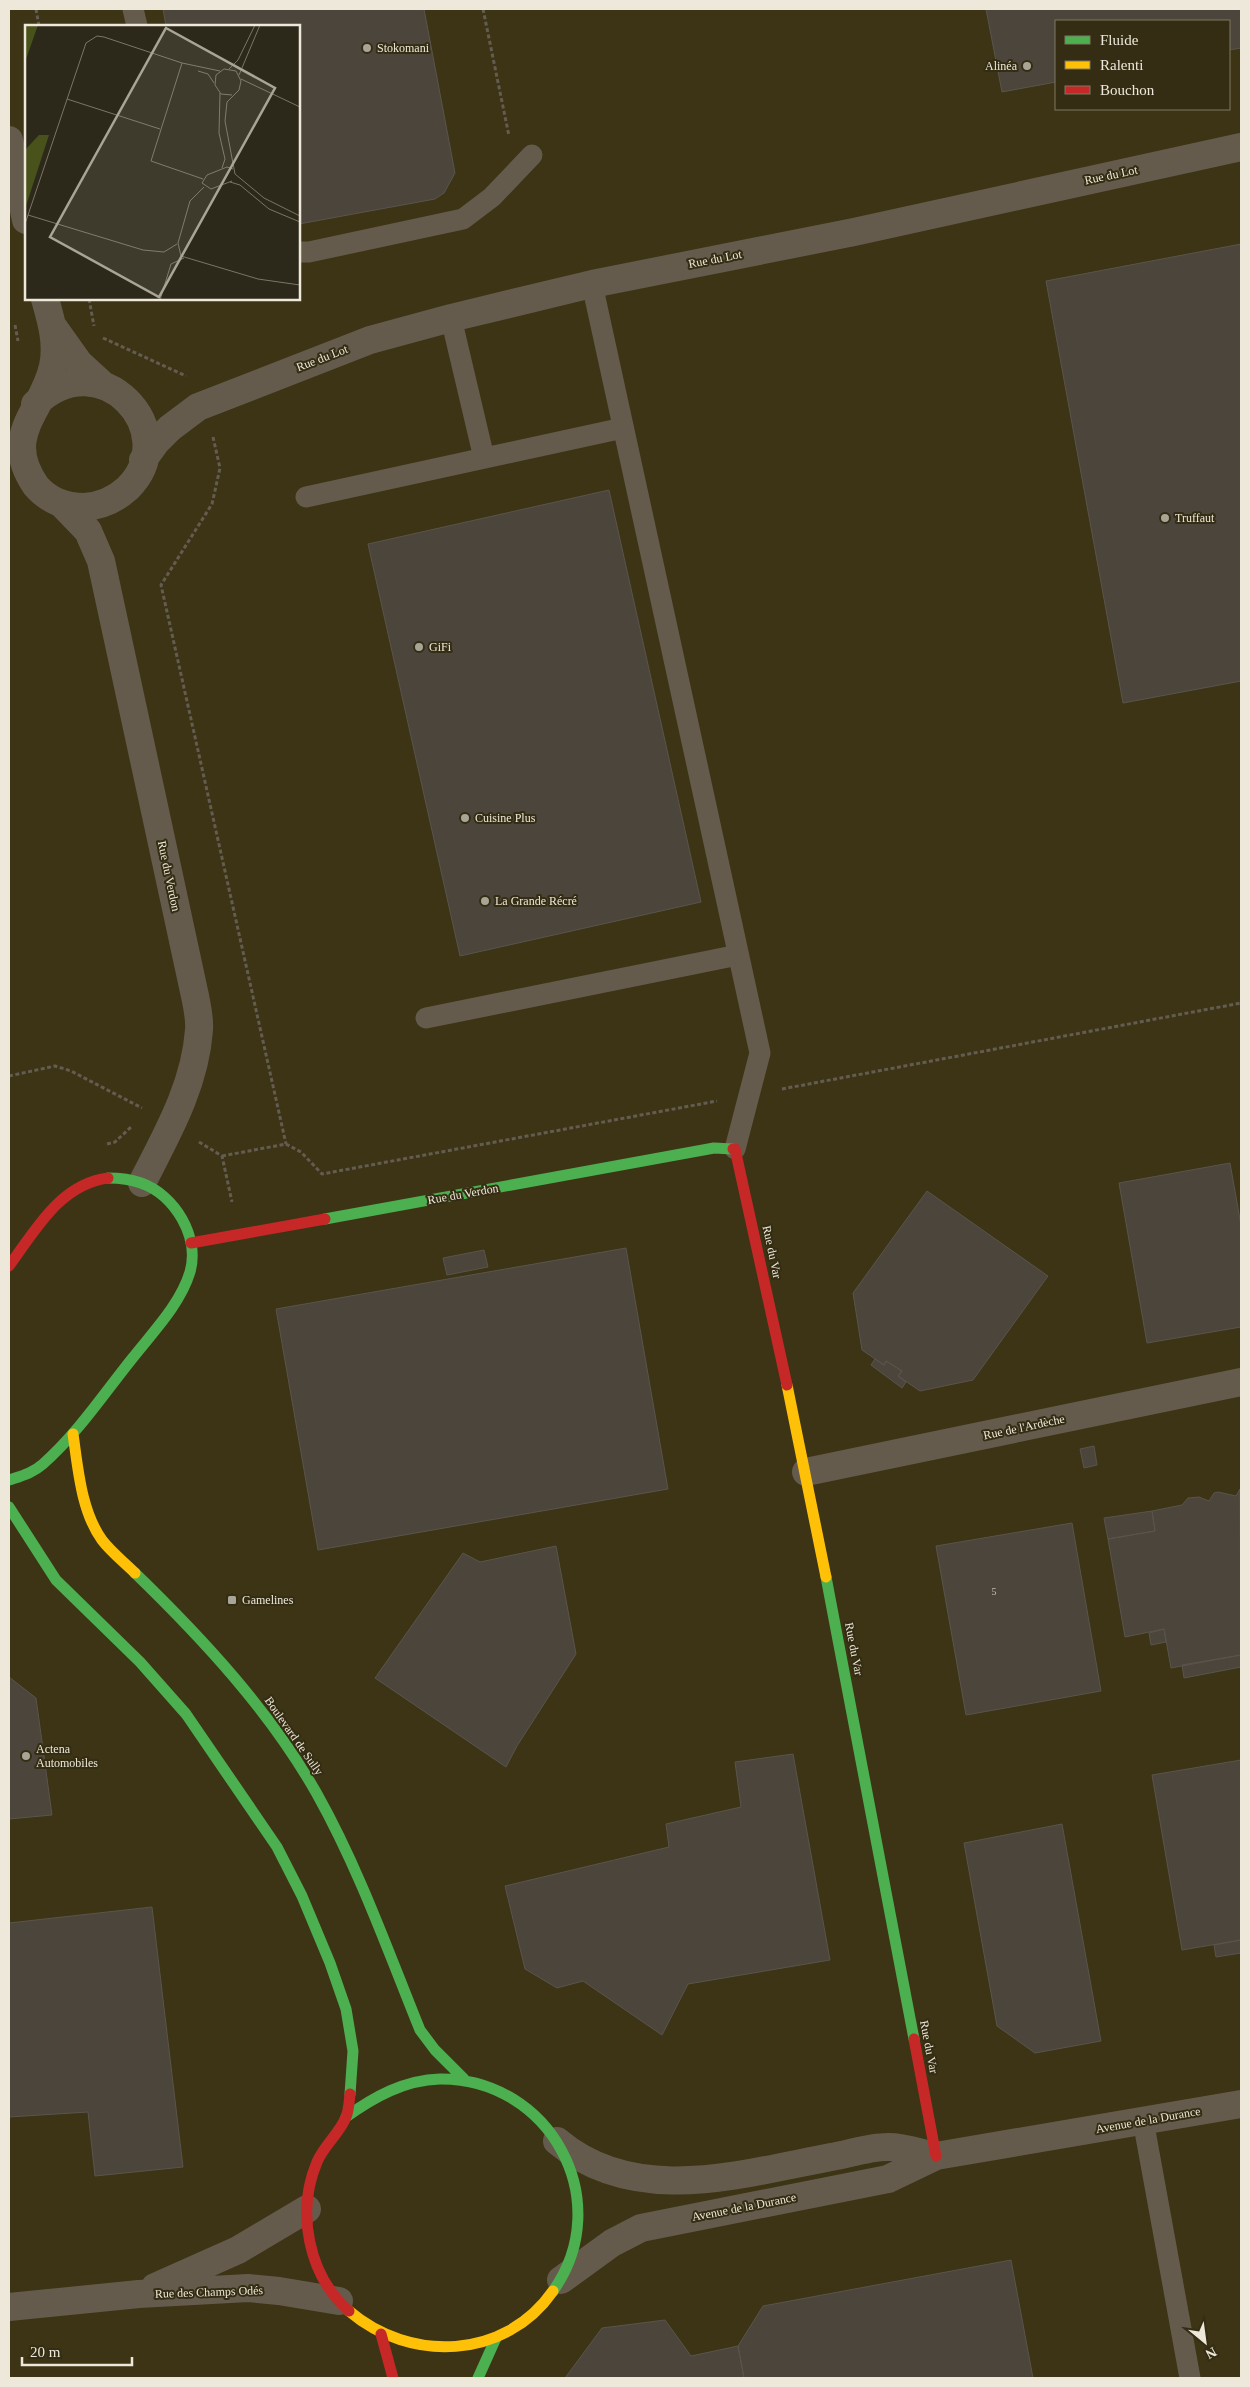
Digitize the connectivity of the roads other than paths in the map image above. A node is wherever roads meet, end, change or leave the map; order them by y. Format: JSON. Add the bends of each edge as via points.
{"nodes":[{"id":1,"x":133,"y":9,"type":"edge"},
{"id":2,"x":137,"y":25,"type":"edge"},
{"id":3,"x":9,"y":140,"type":"edge"},
{"id":4,"x":1241,"y":147,"type":"edge"},
{"id":5,"x":532,"y":155,"type":"dead end"},
{"id":6,"x":25,"y":215,"type":"edge"},
{"id":7,"x":300,"y":252,"type":"edge"},
{"id":8,"x":592,"y":284,"type":"junction"},
{"id":9,"x":45,"y":300,"type":"edge"},
{"id":10,"x":451,"y":318,"type":"junction"},
{"id":11,"x":52,"y":325,"type":"junction"},
{"id":12,"x":103,"y":385,"type":"junction"},
{"id":13,"x":127,"y":399,"type":"junction"},
{"id":14,"x":35,"y":404,"type":"junction"},
{"id":15,"x":202,"y":405,"type":"junction"},
{"id":16,"x":623,"y":428,"type":"junction"},
{"id":17,"x":15,"y":437,"type":"edge"},
{"id":18,"x":484,"y":458,"type":"junction"},
{"id":19,"x":143,"y":460,"type":"junction"},
{"id":20,"x":21,"y":476,"type":"edge"},
{"id":21,"x":124,"y":491,"type":"junction"},
{"id":22,"x":306,"y":497,"type":"dead end"},
{"id":23,"x":62,"y":504,"type":"junction"},
{"id":24,"x":101,"y":561,"type":"junction"},
{"id":25,"x":738,"y":955,"type":"junction"},
{"id":26,"x":426,"y":1018,"type":"dead end"},
{"id":27,"x":735,"y":1149,"type":"junction"},
{"id":28,"x":142,"y":1183,"type":"junction"},
{"id":29,"x":191,"y":1243,"type":"junction"},
{"id":30,"x":9,"y":1266,"type":"edge"},
{"id":31,"x":1241,"y":1382,"type":"edge"},
{"id":32,"x":74,"y":1434,"type":"junction"},
{"id":33,"x":806,"y":1472,"type":"junction"},
{"id":34,"x":9,"y":1480,"type":"edge"},
{"id":35,"x":9,"y":1507,"type":"edge"},
{"id":36,"x":464,"y":2079,"type":"junction"},
{"id":37,"x":1241,"y":2104,"type":"edge"},
{"id":38,"x":346,"y":2117,"type":"junction"},
{"id":39,"x":1143,"y":2120,"type":"junction"},
{"id":40,"x":557,"y":2141,"type":"junction"},
{"id":41,"x":936,"y":2156,"type":"junction"},
{"id":42,"x":306,"y":2209,"type":"junction"},
{"id":43,"x":561,"y":2280,"type":"junction"},
{"id":44,"x":139,"y":2294,"type":"junction"},
{"id":45,"x":339,"y":2301,"type":"junction"},
{"id":46,"x":9,"y":2307,"type":"edge"},
{"id":47,"x":381,"y":2334,"type":"junction"},
{"id":48,"x":496,"y":2338,"type":"junction"},
{"id":49,"x":394,"y":2378,"type":"edge"},
{"id":50,"x":478,"y":2378,"type":"edge"},
{"id":51,"x":1190,"y":2378,"type":"edge"}],
"edges":[{"from":1,"to":2,"type":"lane"},
{"from":3,"to":6,"type":"street"},
{"from":4,"to":8,"type":"street","name":"Rue du Lot","via":[[854,232]]},
{"from":5,"to":7,"type":"lane","via":[[492,197],[463,219]]},
{"from":8,"to":10,"type":"street","name":"Rue du Lot"},
{"from":8,"to":16,"type":"lane"},
{"from":9,"to":11,"type":"street"},
{"from":10,"to":15,"type":"street","name":"Rue du Lot","via":[[370,340]]},
{"from":10,"to":18,"type":"lane"},
{"from":11,"to":12,"type":"street","via":[[79,363]]},
{"from":11,"to":14,"type":"street","via":[[54,365]]},
{"from":12,"to":13,"type":"street"},
{"from":12,"to":14,"type":"street","via":[[85,382],[66,384],[49,391]]},
{"from":13,"to":15,"type":"street","via":[[150,408],[172,410]]},
{"from":13,"to":19,"type":"street","via":[[144,432]]},
{"from":14,"to":17,"type":"street"},
{"from":15,"to":19,"type":"street","via":[[170,428]]},
{"from":16,"to":18,"type":"lane"},
{"from":16,"to":25,"type":"lane"},
{"from":17,"to":20,"type":"street","via":[[20,447]]},
{"from":18,"to":22,"type":"lane"},
{"from":19,"to":21,"type":"street","via":[[136,478]]},
{"from":20,"to":23,"type":"street"},
{"from":21,"to":23,"type":"street","via":[[99,505],[80,507]]},
{"from":21,"to":24,"type":"street","via":[[113,508],[102,537]]},
{"from":23,"to":24,"type":"street","via":[[88,532]]},
{"from":24,"to":28,"type":"street","name":"Rue du Verdon","via":[[195,996],[199,1028],[191,1075],[172,1126]]},
{"from":25,"to":26,"type":"lane"},
{"from":25,"to":27,"type":"lane","via":[[760,1053]]},
{"from":27,"to":29,"type":"main road","name":"Rue du Verdon","via":[[714,1148]]},
{"from":27,"to":33,"type":"main road","name":"Rue du Var"},
{"from":28,"to":29,"type":"main road","via":[[176,1208]]},
{"from":28,"to":30,"type":"main road","via":[[122,1177],[104,1178],[67,1195]]},
{"from":29,"to":32,"type":"main road","via":[[188,1280],[176,1302]]},
{"from":31,"to":33,"type":"street","name":"Rue de l'Ardèche"},
{"from":32,"to":34,"type":"main road","via":[[42,1465]]},
{"from":32,"to":36,"type":"main road","name":"Boulevard de Sully","via":[[83,1497],[93,1526],[102,1540],[183,1620],[270,1722],[318,1794],[361,1882],[420,2030]]},
{"from":33,"to":41,"type":"main road","name":"Rue du Var"},
{"from":35,"to":38,"type":"main road","name":"Boulevard de Sully","via":[[56,1580],[154,1675],[201,1734],[283,1857],[337,1980],[352,2037]]},
{"from":36,"to":38,"type":"main road","name":"Boulevard de Sully","via":[[436,2078],[394,2087],[368,2100]]},
{"from":36,"to":40,"type":"main road","name":"Boulevard de Sully","via":[[497,2089],[517,2100],[543,2123]]},
{"from":37,"to":39,"type":"street","name":"Avenue de la Durance"},
{"from":38,"to":42,"type":"main road","name":"Boulevard de Sully","via":[[321,2152],[311,2180]]},
{"from":39,"to":41,"type":"street","name":"Avenue de la Durance"},
{"from":39,"to":51,"type":"lane"},
{"from":40,"to":41,"type":"street","name":"Avenue de la Durance","via":[[574,2156],[595,2166],[658,2182],[740,2175],[887,2147]]},
{"from":40,"to":43,"type":"main road","name":"Boulevard de Sully","via":[[572,2173],[578,2209],[574,2245]]},
{"from":41,"to":43,"type":"street","name":"Avenue de la Durance","via":[[888,2180],[642,2228],[612,2243]]},
{"from":42,"to":44,"type":"street","name":"Rue des Champs Odés","via":[[238,2250]]},
{"from":42,"to":45,"type":"main road","name":"Boulevard de Sully","via":[[308,2237],[316,2265]]},
{"from":43,"to":48,"type":"main road","name":"Boulevard de Sully","via":[[538,2310]]},
{"from":44,"to":45,"type":"street","name":"Rue des Champs Odés","via":[[248,2288]]},
{"from":44,"to":46,"type":"street","name":"Rue des Champs Odés"},
{"from":45,"to":47,"type":"main road","name":"Boulevard de Sully","via":[[358,2320]]},
{"from":47,"to":48,"type":"main road","name":"Boulevard de Sully","via":[[403,2343],[438,2349],[462,2348]]},
{"from":47,"to":49,"type":"main road"},
{"from":48,"to":50,"type":"main road"}]}
